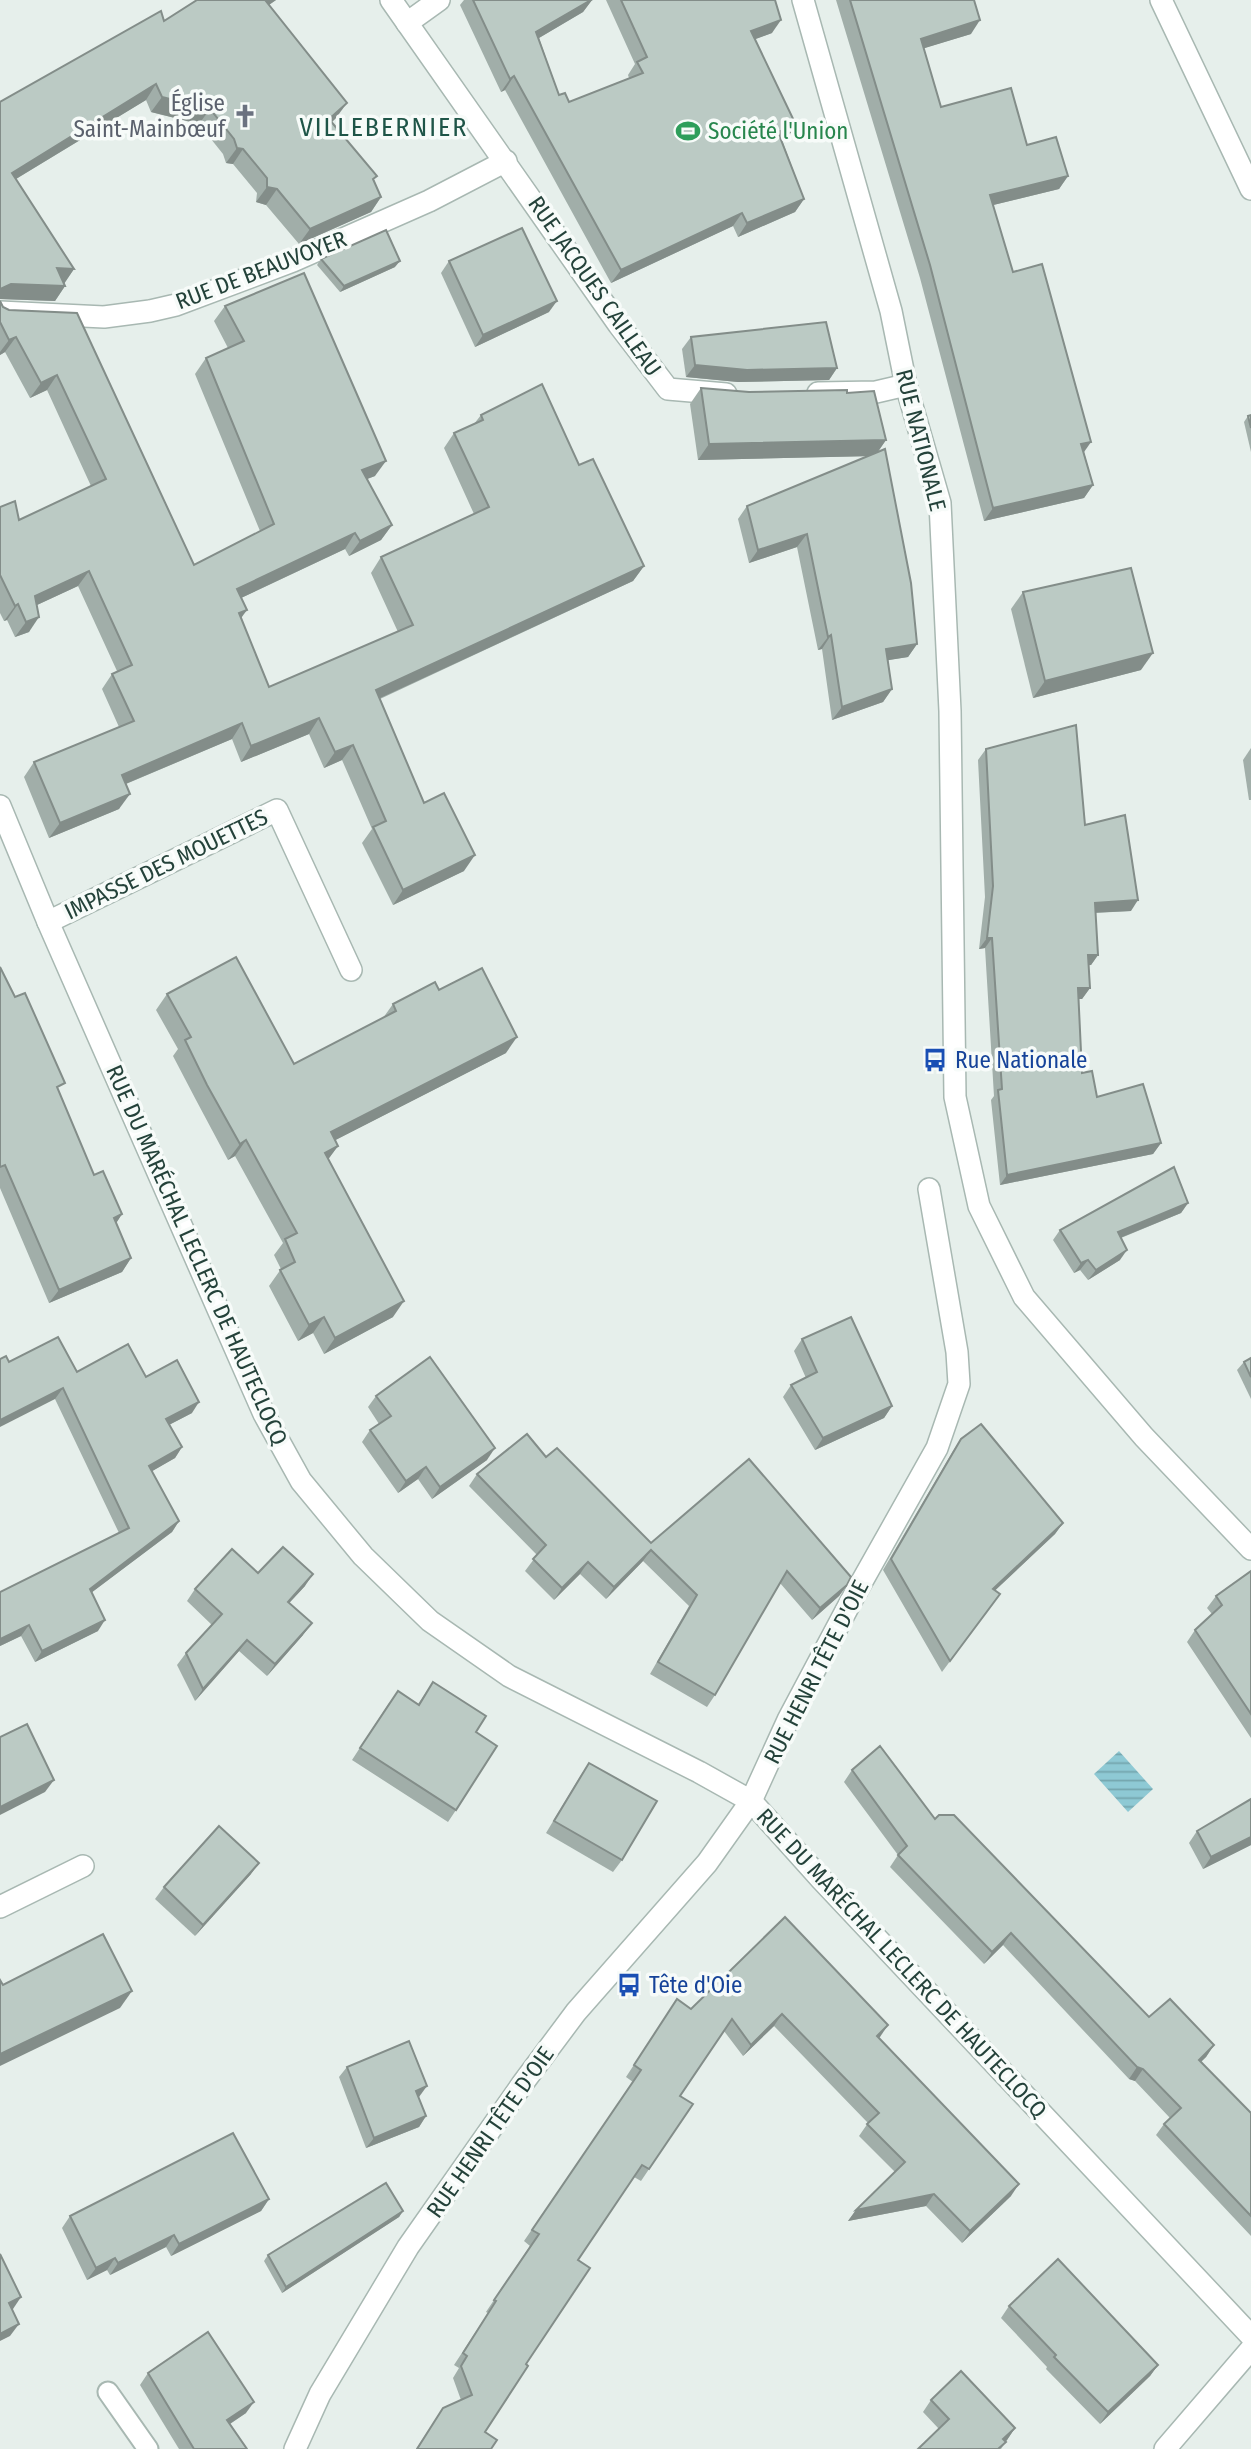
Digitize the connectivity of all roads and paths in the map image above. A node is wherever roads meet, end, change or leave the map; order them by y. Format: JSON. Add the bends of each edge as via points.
{"nodes":[{"id":1,"x":391,"y":0,"type":"edge"},
{"id":2,"x":439,"y":0,"type":"edge"},
{"id":3,"x":803,"y":0,"type":"edge"},
{"id":4,"x":1161,"y":0,"type":"edge"},
{"id":5,"x":407,"y":23,"type":"junction"},
{"id":6,"x":506,"y":161,"type":"junction"},
{"id":7,"x":1251,"y":189,"type":"edge"},
{"id":8,"x":0,"y":312,"type":"edge"},
{"id":9,"x":906,"y":385,"type":"junction"},
{"id":10,"x":793,"y":394,"type":"edge"},
{"id":11,"x":751,"y":395,"type":"edge"},
{"id":12,"x":0,"y":806,"type":"edge"},
{"id":13,"x":48,"y":922,"type":"junction"},
{"id":14,"x":351,"y":970,"type":"dead end"},
{"id":15,"x":929,"y":1189,"type":"dead end"},
{"id":16,"x":1251,"y":1549,"type":"edge"},
{"id":17,"x":751,"y":1801,"type":"junction"},
{"id":18,"x":83,"y":1866,"type":"dead end"},
{"id":19,"x":0,"y":1907,"type":"edge"},
{"id":20,"x":1251,"y":2336,"type":"edge"},
{"id":21,"x":1251,"y":2349,"type":"edge"},
{"id":22,"x":108,"y":2392,"type":"dead end"},
{"id":23,"x":148,"y":2449,"type":"edge"},
{"id":24,"x":295,"y":2449,"type":"edge"},
{"id":25,"x":1165,"y":2449,"type":"edge"}],
"edges":[{"from":1,"to":5,"type":"street","name":"RUE JACQUES CAILLEAU"},
{"from":2,"to":5,"type":"street"},
{"from":3,"to":9,"type":"street","name":"RUE NATIONALE","via":[[891,312]]},
{"from":4,"to":7,"type":"street"},
{"from":5,"to":6,"type":"street","name":"RUE JACQUES CAILLEAU"},
{"from":6,"to":8,"type":"street","name":"RUE DE BEAUVOYER","via":[[293,261],[176,305],[104,317]]},
{"from":6,"to":11,"type":"street","name":"RUE JACQUES CAILLEAU","via":[[668,389]]},
{"from":9,"to":10,"type":"street","via":[[876,392]]},
{"from":9,"to":16,"type":"street","name":"RUE NATIONALE","via":[[940,503],[950,711],[956,1097],[979,1206],[1024,1297],[1144,1437]]},
{"from":12,"to":13,"type":"street","name":"RUE DU MARÉCHAL LECLERC DE HAUTECLOCQ"},
{"from":13,"to":14,"type":"street","name":"IMPASSE DES MOUETTES","via":[[277,810]]},
{"from":13,"to":17,"type":"street","name":"RUE DU MARÉCHAL LECLERC DE HAUTECLOCQ","via":[[264,1414],[301,1481],[363,1556],[430,1620],[509,1676]]},
{"from":15,"to":17,"type":"street","name":"RUE HENRI TÊTE D'OIE","via":[[959,1384],[937,1448],[788,1720]]},
{"from":17,"to":20,"type":"street","name":"RUE DU MARÉCHAL LECLERC DE HAUTECLOCQ"},
{"from":17,"to":24,"type":"street","name":"RUE HENRI TÊTE D'OIE","via":[[707,1863],[576,2012],[515,2094],[408,2247],[320,2394]]},
{"from":18,"to":19,"type":"street"},
{"from":21,"to":25,"type":"street"},
{"from":22,"to":23,"type":"lane"}]}
